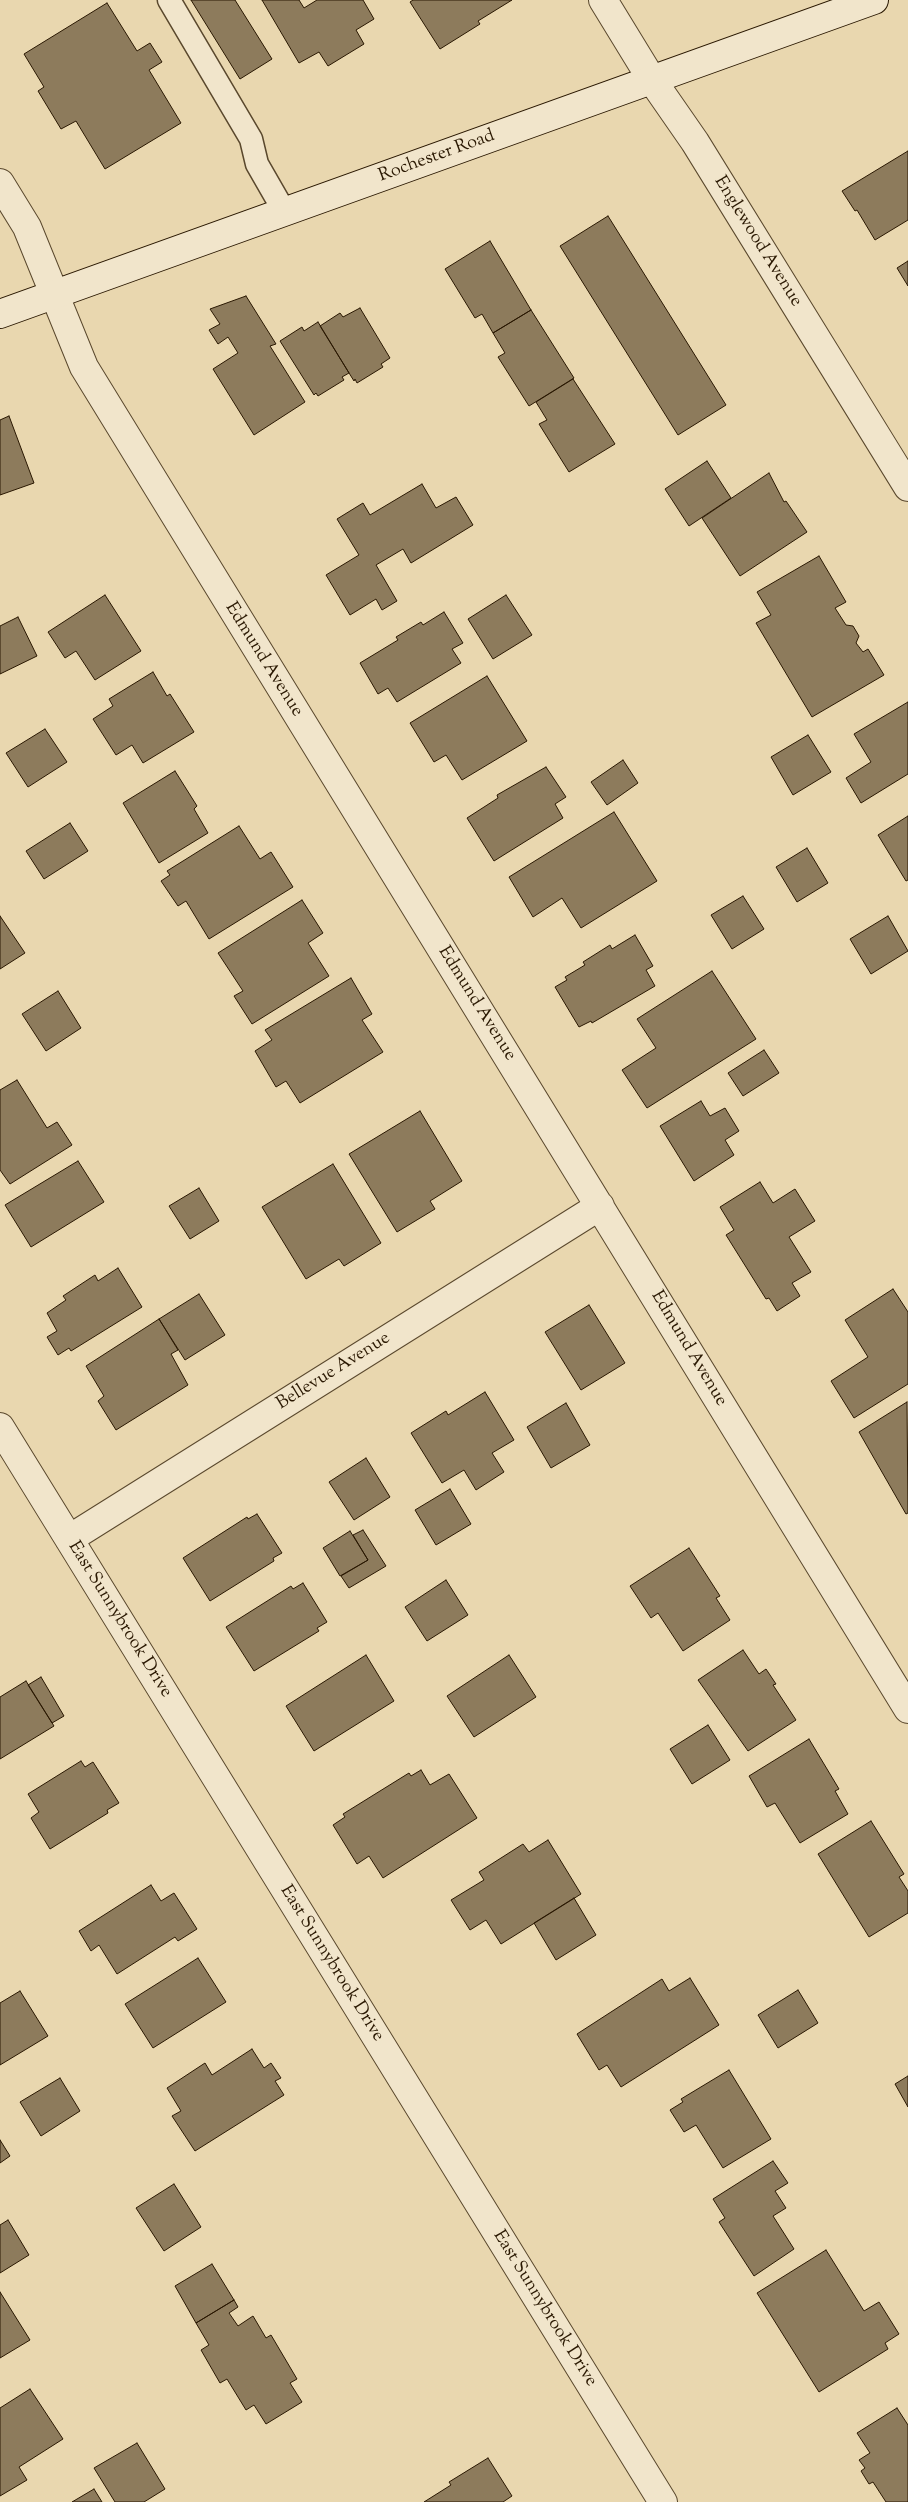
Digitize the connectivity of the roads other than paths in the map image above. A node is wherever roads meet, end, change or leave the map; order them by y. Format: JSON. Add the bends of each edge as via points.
{"nodes":[{"id":1,"x":170,"y":0,"type":"edge"},
{"id":2,"x":603,"y":0,"type":"edge"},
{"id":3,"x":874,"y":0,"type":"edge"},
{"id":4,"x":652,"y":80,"type":"junction"},
{"id":5,"x":0,"y":183,"type":"edge"},
{"id":6,"x":284,"y":211,"type":"junction"},
{"id":7,"x":53,"y":295,"type":"junction"},
{"id":8,"x":0,"y":314,"type":"edge"},
{"id":9,"x":908,"y":487,"type":"edge"},
{"id":10,"x":600,"y":1206,"type":"junction"},
{"id":11,"x":0,"y":1427,"type":"edge"},
{"id":12,"x":69,"y":1539,"type":"junction"},
{"id":13,"x":908,"y":1709,"type":"edge"},
{"id":14,"x":663,"y":2502,"type":"edge"}],
"edges":[{"from":1,"to":6,"type":"lane","via":[[252,139],[257,164]]},
{"from":2,"to":4,"type":"street","name":"Englewood Avenue"},
{"from":3,"to":4,"type":"street","name":"Rochester Road"},
{"from":4,"to":6,"type":"street","name":"Rochester Road"},
{"from":4,"to":9,"type":"street","name":"Englewood Avenue","via":[[691,135]]},
{"from":5,"to":7,"type":"street","name":"Edmund Avenue","via":[[27,227]]},
{"from":6,"to":7,"type":"street","name":"Rochester Road"},
{"from":7,"to":8,"type":"street","name":"Rochester Road"},
{"from":7,"to":10,"type":"street","name":"Edmund Avenue","via":[[84,367]]},
{"from":10,"to":12,"type":"street","name":"Bellevue Avenue"},
{"from":10,"to":13,"type":"street","name":"Edmund Avenue"},
{"from":11,"to":12,"type":"street","name":"East Sunnybrook Drive"},
{"from":12,"to":14,"type":"street","name":"East Sunnybrook Drive"}]}
